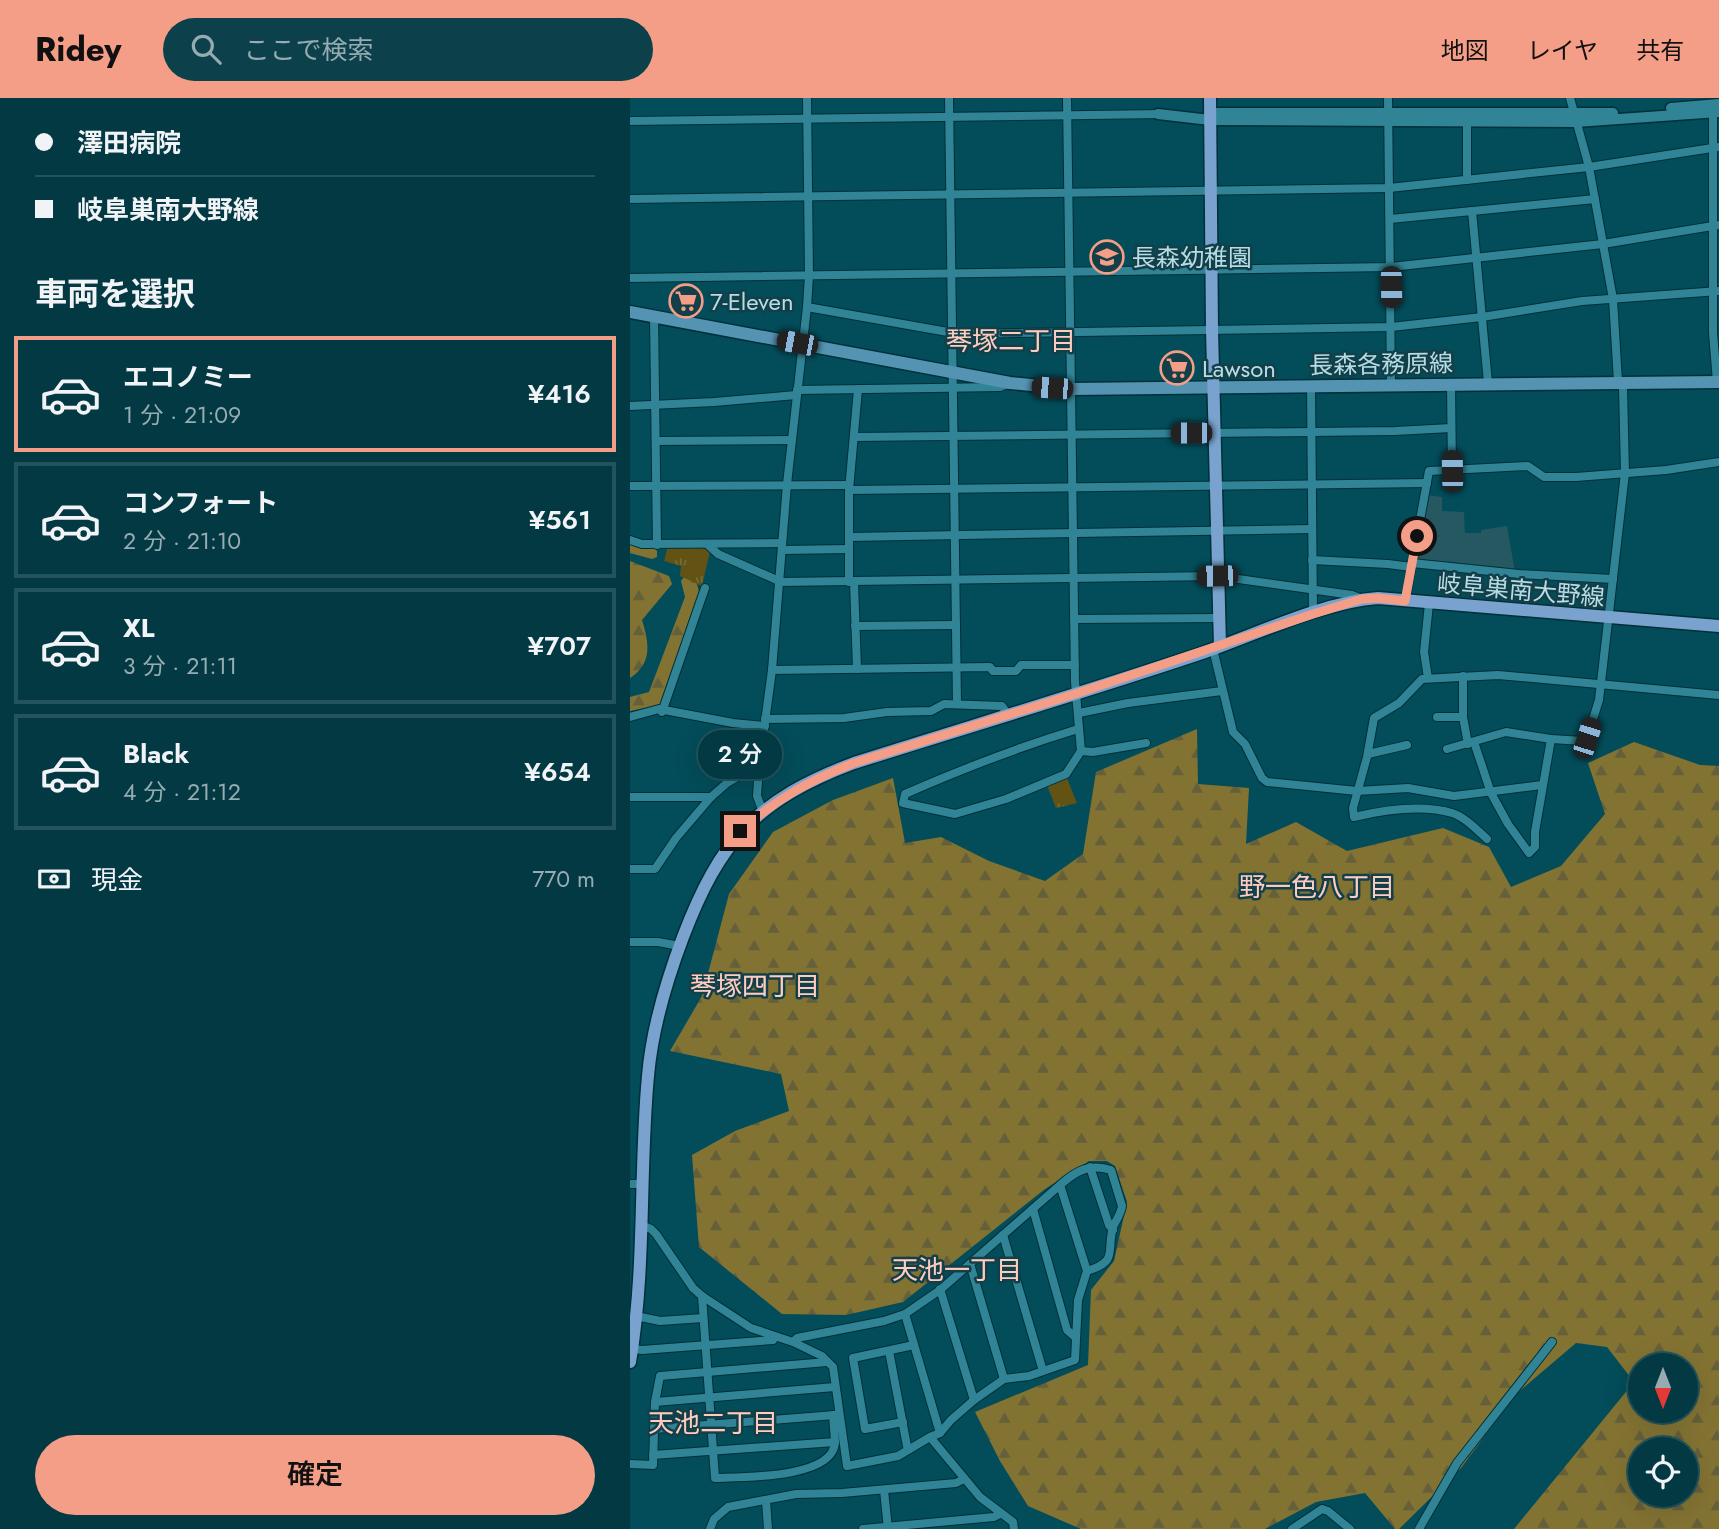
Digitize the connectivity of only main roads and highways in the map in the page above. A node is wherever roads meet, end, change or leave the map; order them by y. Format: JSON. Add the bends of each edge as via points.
{"nodes":[{"id":1,"x":1210,"y":98,"type":"edge"},
{"id":2,"x":630,"y":312,"type":"edge"},
{"id":3,"x":1718,"y":382,"type":"edge"},
{"id":4,"x":1214,"y":387,"type":"junction"},
{"id":5,"x":1719,"y":626,"type":"edge"},
{"id":6,"x":1216,"y":647,"type":"junction"},
{"id":7,"x":637,"y":1184,"type":"edge"},
{"id":8,"x":635,"y":1267,"type":"edge"},
{"id":9,"x":630,"y":1362,"type":"edge"}],
"edges":[{"from":1,"to":4,"type":"main road"},
{"from":2,"to":4,"type":"main road","name":"長森各務原線","via":[[1010,383],[1071,389]]},
{"from":3,"to":4,"type":"main road","name":"長森各務原線"},
{"from":4,"to":6,"type":"main road"},
{"from":5,"to":6,"type":"main road","name":"岐阜巣南大野線","via":[[1378,598],[1362,599]]},
{"from":6,"to":7,"type":"main road","name":"岐阜巣南大野線","via":[[818,777],[740,831],[698,900],[664,990],[649,1065]]},
{"from":7,"to":8,"type":"main road","name":"岐阜巣南大野線","via":[[641,1225]]},
{"from":8,"to":9,"type":"main road","name":"岐阜巣南大野線","via":[[636,1317]]}]}
